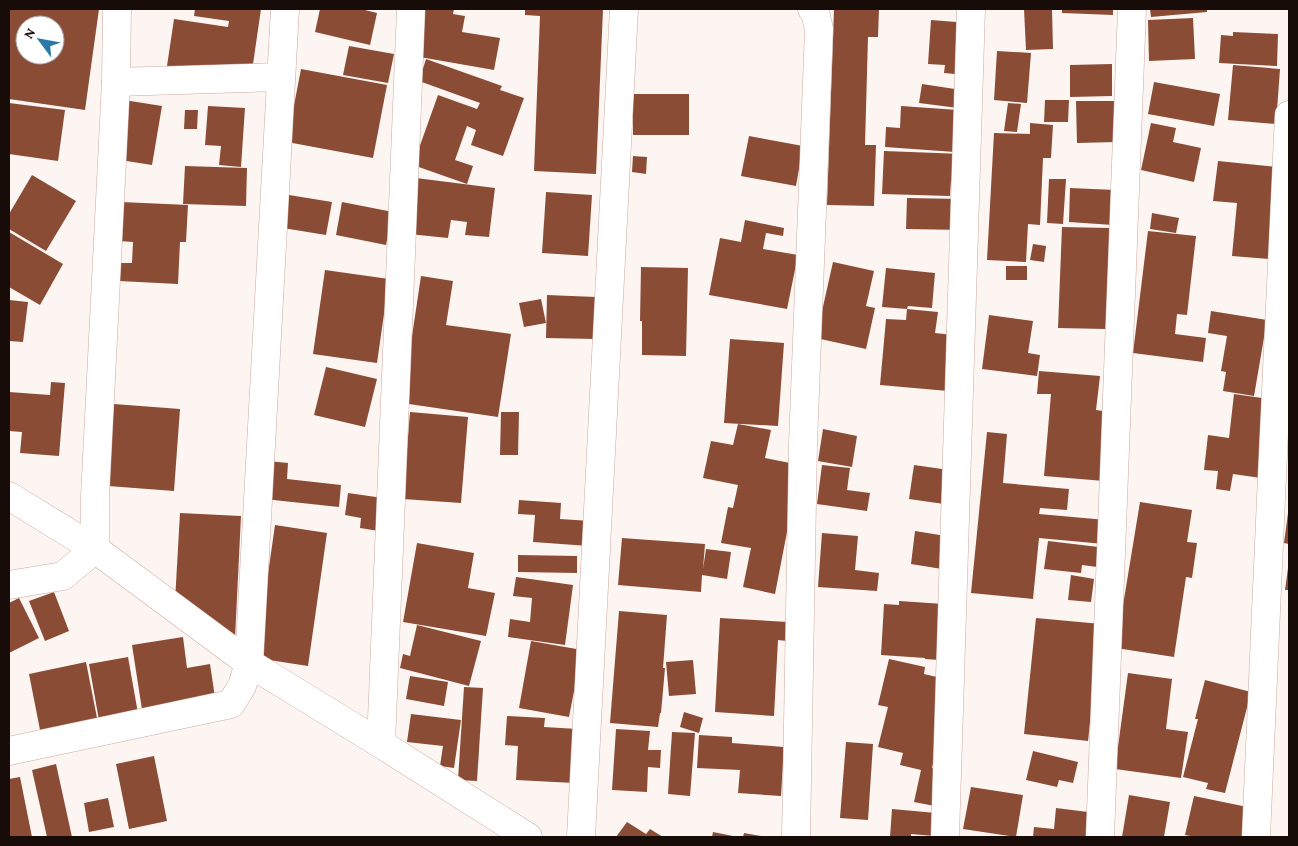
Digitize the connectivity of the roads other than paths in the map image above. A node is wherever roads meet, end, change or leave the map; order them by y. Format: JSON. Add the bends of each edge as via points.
{"nodes":[{"id":1,"x":117,"y":9,"type":"edge"},
{"id":2,"x":285,"y":9,"type":"edge"},
{"id":3,"x":411,"y":9,"type":"edge"},
{"id":4,"x":624,"y":9,"type":"edge"},
{"id":5,"x":812,"y":9,"type":"edge"},
{"id":6,"x":971,"y":9,"type":"edge"},
{"id":7,"x":1132,"y":9,"type":"edge"},
{"id":8,"x":281,"y":77,"type":"junction"},
{"id":9,"x":116,"y":82,"type":"junction"},
{"id":10,"x":1289,"y":115,"type":"edge"},
{"id":11,"x":1289,"y":124,"type":"edge"},
{"id":12,"x":1285,"y":300,"type":"edge"},
{"id":13,"x":1280,"y":477,"type":"edge"},
{"id":14,"x":9,"y":496,"type":"edge"},
{"id":15,"x":94,"y":549,"type":"junction"},
{"id":16,"x":9,"y":585,"type":"edge"},
{"id":17,"x":1278,"y":600,"type":"edge"},
{"id":18,"x":249,"y":663,"type":"junction"},
{"id":19,"x":381,"y":744,"type":"junction"},
{"id":20,"x":9,"y":751,"type":"edge"},
{"id":21,"x":528,"y":837,"type":"edge"},
{"id":22,"x":581,"y":837,"type":"edge"},
{"id":23,"x":796,"y":837,"type":"edge"},
{"id":24,"x":945,"y":837,"type":"edge"},
{"id":25,"x":1100,"y":837,"type":"edge"},
{"id":26,"x":1256,"y":837,"type":"edge"}],
"edges":[{"from":1,"to":9,"type":"street"},
{"from":2,"to":8,"type":"street"},
{"from":3,"to":19,"type":"street"},
{"from":4,"to":22,"type":"street"},
{"from":5,"to":23,"type":"street","via":[[819,29],[803,444]]},
{"from":6,"to":24,"type":"street"},
{"from":7,"to":25,"type":"street"},
{"from":8,"to":9,"type":"street"},
{"from":8,"to":18,"type":"street"},
{"from":9,"to":15,"type":"street"},
{"from":10,"to":11,"type":"street"},
{"from":11,"to":12,"type":"street"},
{"from":12,"to":13,"type":"street"},
{"from":13,"to":17,"type":"street"},
{"from":14,"to":15,"type":"street"},
{"from":15,"to":16,"type":"street","via":[[63,576]]},
{"from":15,"to":18,"type":"street"},
{"from":17,"to":26,"type":"street"},
{"from":18,"to":19,"type":"street"},
{"from":18,"to":20,"type":"street","via":[[242,686],[231,704]]},
{"from":19,"to":21,"type":"street"}]}
